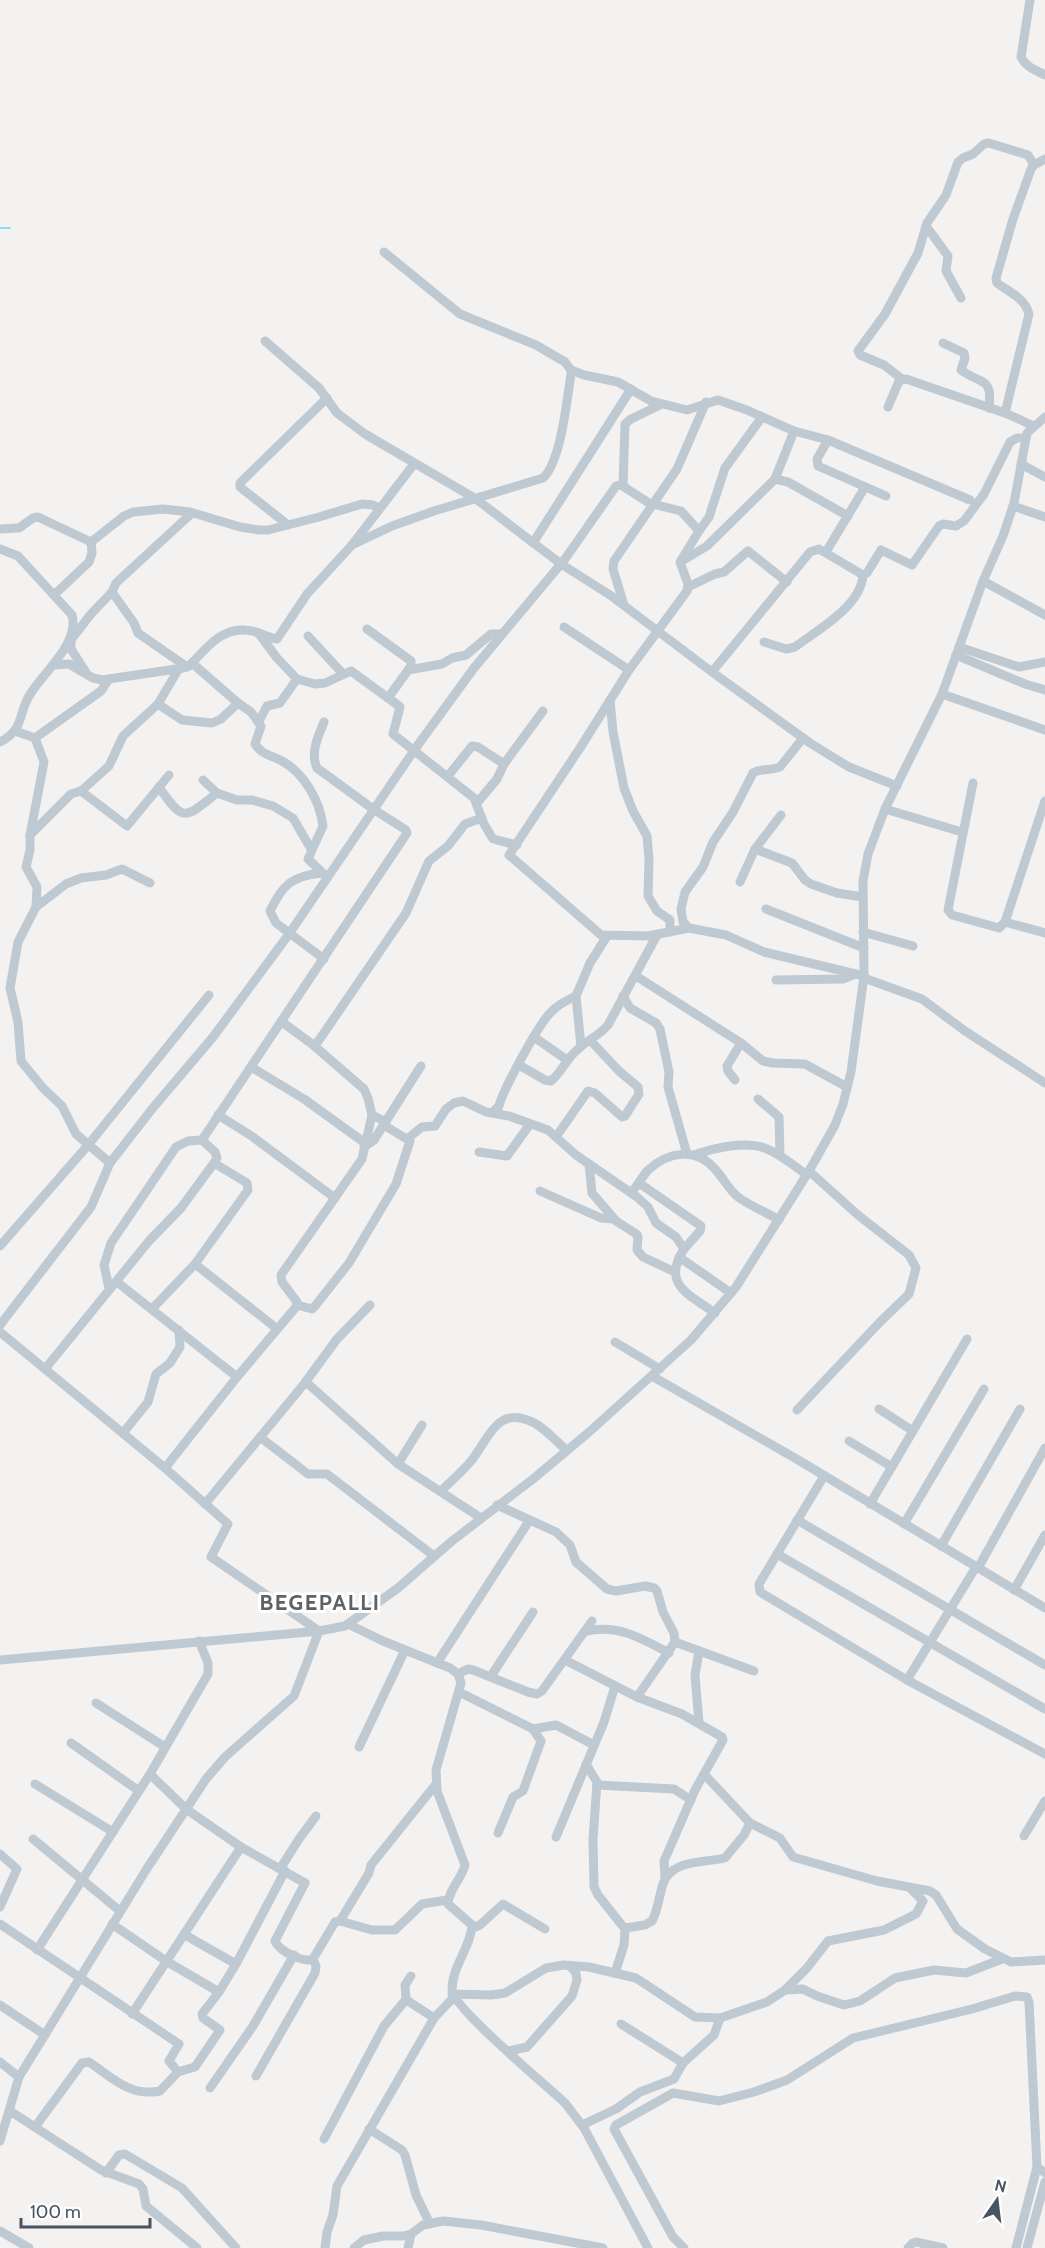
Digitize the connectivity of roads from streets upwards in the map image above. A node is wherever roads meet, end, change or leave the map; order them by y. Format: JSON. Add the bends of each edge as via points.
{"nodes":[{"id":1,"x":1030,"y":0,"type":"edge"},
{"id":2,"x":1045,"y":75,"type":"edge"},
{"id":3,"x":1041,"y":160,"type":"edge"},
{"id":4,"x":926,"y":226,"type":"junction"},
{"id":5,"x":384,"y":252,"type":"dead end"},
{"id":6,"x":961,"y":298,"type":"dead end"},
{"id":7,"x":265,"y":341,"type":"dead end"},
{"id":8,"x":943,"y":343,"type":"dead end"},
{"id":9,"x":571,"y":370,"type":"junction"},
{"id":10,"x":902,"y":379,"type":"junction"},
{"id":11,"x":632,"y":389,"type":"junction"},
{"id":12,"x":327,"y":398,"type":"junction"},
{"id":13,"x":706,"y":402,"type":"junction"},
{"id":14,"x":662,"y":404,"type":"junction"},
{"id":15,"x":888,"y":407,"type":"dead end"},
{"id":16,"x":989,"y":408,"type":"junction"},
{"id":17,"x":1005,"y":413,"type":"junction"},
{"id":18,"x":762,"y":417,"type":"junction"},
{"id":19,"x":1045,"y":417,"type":"edge"},
{"id":20,"x":1034,"y":426,"type":"junction"},
{"id":21,"x":794,"y":431,"type":"junction"},
{"id":22,"x":1026,"y":438,"type":"junction"},
{"id":23,"x":828,"y":440,"type":"junction"},
{"id":24,"x":414,"y":464,"type":"junction"},
{"id":25,"x":1021,"y":464,"type":"junction"},
{"id":26,"x":1045,"y":477,"type":"edge"},
{"id":27,"x":775,"y":479,"type":"junction"},
{"id":28,"x":623,"y":486,"type":"junction"},
{"id":29,"x":865,"y":487,"type":"junction"},
{"id":30,"x":886,"y":496,"type":"dead end"},
{"id":31,"x":476,"y":499,"type":"junction"},
{"id":32,"x":970,"y":500,"type":"dead end"},
{"id":33,"x":653,"y":504,"type":"junction"},
{"id":34,"x":1013,"y":506,"type":"junction"},
{"id":35,"x":379,"y":508,"type":"junction"},
{"id":36,"x":192,"y":513,"type":"junction"},
{"id":37,"x":848,"y":516,"type":"junction"},
{"id":38,"x":1045,"y":517,"type":"edge"},
{"id":39,"x":288,"y":525,"type":"junction"},
{"id":40,"x":0,"y":529,"type":"edge"},
{"id":41,"x":699,"y":531,"type":"junction"},
{"id":42,"x":91,"y":542,"type":"junction"},
{"id":43,"x":533,"y":543,"type":"junction"},
{"id":44,"x":352,"y":545,"type":"junction"},
{"id":45,"x":0,"y":549,"type":"edge"},
{"id":46,"x":826,"y":552,"type":"junction"},
{"id":47,"x":680,"y":562,"type":"junction"},
{"id":48,"x":561,"y":564,"type":"junction"},
{"id":49,"x":863,"y":575,"type":"junction"},
{"id":50,"x":983,"y":581,"type":"junction"},
{"id":51,"x":787,"y":582,"type":"junction"},
{"id":52,"x":688,"y":587,"type":"junction"},
{"id":53,"x":112,"y":592,"type":"junction"},
{"id":54,"x":54,"y":595,"type":"junction"},
{"id":55,"x":624,"y":605,"type":"junction"},
{"id":56,"x":1045,"y":615,"type":"edge"},
{"id":57,"x":564,"y":627,"type":"dead end"},
{"id":58,"x":367,"y":629,"type":"dead end"},
{"id":59,"x":658,"y":631,"type":"junction"},
{"id":60,"x":259,"y":634,"type":"junction"},
{"id":61,"x":502,"y":634,"type":"junction"},
{"id":62,"x":308,"y":636,"type":"dead end"},
{"id":63,"x":69,"y":641,"type":"junction"},
{"id":64,"x":764,"y":642,"type":"dead end"},
{"id":65,"x":958,"y":651,"type":"junction"},
{"id":66,"x":1045,"y":662,"type":"edge"},
{"id":67,"x":53,"y":665,"type":"junction"},
{"id":68,"x":186,"y":666,"type":"junction"},
{"id":69,"x":408,"y":670,"type":"junction"},
{"id":70,"x":629,"y":670,"type":"junction"},
{"id":71,"x":712,"y":672,"type":"junction"},
{"id":72,"x":86,"y":674,"type":"junction"},
{"id":73,"x":343,"y":674,"type":"junction"},
{"id":74,"x":109,"y":679,"type":"junction"},
{"id":75,"x":297,"y":679,"type":"junction"},
{"id":76,"x":1045,"y":690,"type":"edge"},
{"id":77,"x":942,"y":694,"type":"junction"},
{"id":78,"x":388,"y":698,"type":"junction"},
{"id":79,"x":610,"y":700,"type":"junction"},
{"id":80,"x":238,"y":703,"type":"junction"},
{"id":81,"x":158,"y":704,"type":"junction"},
{"id":82,"x":543,"y":711,"type":"dead end"},
{"id":83,"x":259,"y":722,"type":"junction"},
{"id":84,"x":324,"y":722,"type":"dead end"},
{"id":85,"x":1045,"y":730,"type":"edge"},
{"id":86,"x":15,"y":731,"type":"junction"},
{"id":87,"x":35,"y":738,"type":"junction"},
{"id":88,"x":802,"y":738,"type":"junction"},
{"id":89,"x":0,"y":742,"type":"edge"},
{"id":90,"x":415,"y":749,"type":"junction"},
{"id":91,"x":504,"y":764,"type":"junction"},
{"id":92,"x":169,"y":775,"type":"dead end"},
{"id":93,"x":448,"y":776,"type":"junction"},
{"id":94,"x":203,"y":780,"type":"dead end"},
{"id":95,"x":973,"y":783,"type":"dead end"},
{"id":96,"x":897,"y":786,"type":"junction"},
{"id":97,"x":159,"y":787,"type":"junction"},
{"id":98,"x":81,"y":791,"type":"junction"},
{"id":99,"x":217,"y":793,"type":"junction"},
{"id":100,"x":1045,"y":801,"type":"edge"},
{"id":101,"x":477,"y":803,"type":"junction"},
{"id":102,"x":373,"y":809,"type":"junction"},
{"id":103,"x":885,"y":809,"type":"junction"},
{"id":104,"x":781,"y":815,"type":"dead end"},
{"id":105,"x":482,"y":818,"type":"junction"},
{"id":106,"x":962,"y":832,"type":"junction"},
{"id":107,"x":30,"y":835,"type":"junction"},
{"id":108,"x":517,"y":844,"type":"junction"},
{"id":109,"x":312,"y":849,"type":"junction"},
{"id":110,"x":755,"y":849,"type":"junction"},
{"id":111,"x":324,"y":875,"type":"junction"},
{"id":112,"x":740,"y":882,"type":"dead end"},
{"id":113,"x":150,"y":883,"type":"dead end"},
{"id":114,"x":863,"y":897,"type":"junction"},
{"id":115,"x":36,"y":907,"type":"junction"},
{"id":116,"x":681,"y":909,"type":"junction"},
{"id":117,"x":766,"y":909,"type":"dead end"},
{"id":118,"x":670,"y":920,"type":"junction"},
{"id":119,"x":1005,"y":922,"type":"junction"},
{"id":120,"x":689,"y":928,"type":"junction"},
{"id":121,"x":670,"y":932,"type":"junction"},
{"id":122,"x":863,"y":932,"type":"junction"},
{"id":123,"x":1045,"y":933,"type":"edge"},
{"id":124,"x":289,"y":934,"type":"junction"},
{"id":125,"x":657,"y":934,"type":"junction"},
{"id":126,"x":607,"y":936,"type":"junction"},
{"id":127,"x":913,"y":946,"type":"dead end"},
{"id":128,"x":864,"y":948,"type":"junction"},
{"id":129,"x":324,"y":959,"type":"junction"},
{"id":130,"x":636,"y":976,"type":"junction"},
{"id":131,"x":861,"y":976,"type":"junction"},
{"id":132,"x":0,"y":980,"type":"edge"},
{"id":133,"x":776,"y":980,"type":"dead end"},
{"id":134,"x":10,"y":988,"type":"junction"},
{"id":135,"x":209,"y":995,"type":"dead end"},
{"id":136,"x":576,"y":996,"type":"junction"},
{"id":137,"x":623,"y":996,"type":"junction"},
{"id":138,"x":282,"y":1022,"type":"junction"},
{"id":139,"x":534,"y":1036,"type":"junction"},
{"id":140,"x":590,"y":1040,"type":"junction"},
{"id":141,"x":741,"y":1043,"type":"junction"},
{"id":142,"x":315,"y":1046,"type":"junction"},
{"id":143,"x":581,"y":1046,"type":"junction"},
{"id":144,"x":567,"y":1060,"type":"junction"},
{"id":145,"x":519,"y":1065,"type":"junction"},
{"id":146,"x":421,"y":1066,"type":"dead end"},
{"id":147,"x":251,"y":1067,"type":"junction"},
{"id":148,"x":735,"y":1080,"type":"dead end"},
{"id":149,"x":1045,"y":1083,"type":"edge"},
{"id":150,"x":847,"y":1088,"type":"junction"},
{"id":151,"x":758,"y":1099,"type":"dead end"},
{"id":152,"x":493,"y":1112,"type":"junction"},
{"id":153,"x":218,"y":1115,"type":"junction"},
{"id":154,"x":372,"y":1115,"type":"junction"},
{"id":155,"x":384,"y":1121,"type":"junction"},
{"id":156,"x":530,"y":1124,"type":"junction"},
{"id":157,"x":556,"y":1137,"type":"junction"},
{"id":158,"x":407,"y":1139,"type":"junction"},
{"id":159,"x":202,"y":1140,"type":"junction"},
{"id":160,"x":89,"y":1144,"type":"junction"},
{"id":161,"x":364,"y":1145,"type":"junction"},
{"id":162,"x":479,"y":1152,"type":"dead end"},
{"id":163,"x":690,"y":1154,"type":"junction"},
{"id":164,"x":780,"y":1156,"type":"junction"},
{"id":165,"x":110,"y":1163,"type":"junction"},
{"id":166,"x":214,"y":1163,"type":"junction"},
{"id":167,"x":589,"y":1164,"type":"junction"},
{"id":168,"x":808,"y":1173,"type":"junction"},
{"id":169,"x":639,"y":1183,"type":"junction"},
{"id":170,"x":540,"y":1191,"type":"dead end"},
{"id":171,"x":631,"y":1193,"type":"junction"},
{"id":172,"x":335,"y":1198,"type":"junction"},
{"id":173,"x":614,"y":1219,"type":"junction"},
{"id":174,"x":779,"y":1220,"type":"junction"},
{"id":175,"x":0,"y":1246,"type":"edge"},
{"id":176,"x":682,"y":1253,"type":"junction"},
{"id":177,"x":195,"y":1264,"type":"junction"},
{"id":178,"x":675,"y":1272,"type":"junction"},
{"id":179,"x":113,"y":1285,"type":"junction"},
{"id":180,"x":731,"y":1293,"type":"junction"},
{"id":181,"x":297,"y":1305,"type":"junction"},
{"id":182,"x":370,"y":1305,"type":"dead end"},
{"id":183,"x":152,"y":1309,"type":"junction"},
{"id":184,"x":715,"y":1313,"type":"junction"},
{"id":185,"x":0,"y":1325,"type":"edge"},
{"id":186,"x":276,"y":1328,"type":"junction"},
{"id":187,"x":179,"y":1330,"type":"junction"},
{"id":188,"x":0,"y":1332,"type":"edge"},
{"id":189,"x":967,"y":1339,"type":"dead end"},
{"id":190,"x":615,"y":1342,"type":"dead end"},
{"id":191,"x":45,"y":1369,"type":"junction"},
{"id":192,"x":660,"y":1369,"type":"junction"},
{"id":193,"x":652,"y":1376,"type":"junction"},
{"id":194,"x":237,"y":1377,"type":"junction"},
{"id":195,"x":306,"y":1382,"type":"junction"},
{"id":196,"x":984,"y":1389,"type":"dead end"},
{"id":197,"x":879,"y":1409,"type":"dead end"},
{"id":198,"x":1020,"y":1409,"type":"dead end"},
{"id":199,"x":797,"y":1410,"type":"dead end"},
{"id":200,"x":423,"y":1425,"type":"dead end"},
{"id":201,"x":913,"y":1431,"type":"junction"},
{"id":202,"x":123,"y":1433,"type":"junction"},
{"id":203,"x":260,"y":1437,"type":"junction"},
{"id":204,"x":849,"y":1441,"type":"dead end"},
{"id":205,"x":1045,"y":1448,"type":"edge"},
{"id":206,"x":566,"y":1450,"type":"junction"},
{"id":207,"x":399,"y":1464,"type":"junction"},
{"id":208,"x":892,"y":1467,"type":"junction"},
{"id":209,"x":165,"y":1468,"type":"junction"},
{"id":210,"x":824,"y":1476,"type":"junction"},
{"id":211,"x":441,"y":1491,"type":"junction"},
{"id":212,"x":205,"y":1504,"type":"junction"},
{"id":213,"x":870,"y":1504,"type":"junction"},
{"id":214,"x":497,"y":1505,"type":"junction"},
{"id":215,"x":481,"y":1518,"type":"junction"},
{"id":216,"x":797,"y":1520,"type":"junction"},
{"id":217,"x":529,"y":1521,"type":"junction"},
{"id":218,"x":904,"y":1524,"type":"junction"},
{"id":219,"x":1045,"y":1535,"type":"edge"},
{"id":220,"x":941,"y":1546,"type":"junction"},
{"id":221,"x":777,"y":1554,"type":"junction"},
{"id":222,"x":434,"y":1556,"type":"junction"},
{"id":223,"x":976,"y":1567,"type":"junction"},
{"id":224,"x":1014,"y":1590,"type":"junction"},
{"id":225,"x":1045,"y":1608,"type":"edge"},
{"id":226,"x":950,"y":1609,"type":"junction"},
{"id":227,"x":533,"y":1612,"type":"dead end"},
{"id":228,"x":592,"y":1621,"type":"dead end"},
{"id":229,"x":348,"y":1624,"type":"junction"},
{"id":230,"x":319,"y":1630,"type":"junction"},
{"id":231,"x":584,"y":1632,"type":"junction"},
{"id":232,"x":199,"y":1641,"type":"junction"},
{"id":233,"x":675,"y":1642,"type":"junction"},
{"id":234,"x":929,"y":1644,"type":"junction"},
{"id":235,"x":405,"y":1650,"type":"junction"},
{"id":236,"x":699,"y":1651,"type":"junction"},
{"id":237,"x":669,"y":1653,"type":"junction"},
{"id":238,"x":0,"y":1660,"type":"edge"},
{"id":239,"x":565,"y":1660,"type":"junction"},
{"id":240,"x":437,"y":1663,"type":"junction"},
{"id":241,"x":1045,"y":1665,"type":"edge"},
{"id":242,"x":754,"y":1671,"type":"dead end"},
{"id":243,"x":458,"y":1674,"type":"junction"},
{"id":244,"x":491,"y":1676,"type":"junction"},
{"id":245,"x":907,"y":1680,"type":"junction"},
{"id":246,"x":615,"y":1686,"type":"junction"},
{"id":247,"x":459,"y":1692,"type":"junction"},
{"id":248,"x":637,"y":1697,"type":"junction"},
{"id":249,"x":96,"y":1703,"type":"dead end"},
{"id":250,"x":1045,"y":1708,"type":"edge"},
{"id":251,"x":699,"y":1723,"type":"junction"},
{"id":252,"x":533,"y":1729,"type":"junction"},
{"id":253,"x":71,"y":1743,"type":"dead end"},
{"id":254,"x":594,"y":1745,"type":"junction"},
{"id":255,"x":165,"y":1747,"type":"junction"},
{"id":256,"x":359,"y":1747,"type":"dead end"},
{"id":257,"x":1045,"y":1754,"type":"edge"},
{"id":258,"x":586,"y":1764,"type":"junction"},
{"id":259,"x":150,"y":1774,"type":"junction"},
{"id":260,"x":704,"y":1774,"type":"junction"},
{"id":261,"x":35,"y":1784,"type":"dead end"},
{"id":262,"x":436,"y":1784,"type":"junction"},
{"id":263,"x":597,"y":1785,"type":"junction"},
{"id":264,"x":139,"y":1791,"type":"junction"},
{"id":265,"x":691,"y":1800,"type":"junction"},
{"id":266,"x":1045,"y":1802,"type":"edge"},
{"id":267,"x":186,"y":1809,"type":"junction"},
{"id":268,"x":316,"y":1816,"type":"dead end"},
{"id":269,"x":750,"y":1823,"type":"junction"},
{"id":270,"x":113,"y":1832,"type":"junction"},
{"id":271,"x":498,"y":1833,"type":"dead end"},
{"id":272,"x":1024,"y":1836,"type":"dead end"},
{"id":273,"x":556,"y":1837,"type":"dead end"},
{"id":274,"x":33,"y":1839,"type":"dead end"},
{"id":275,"x":241,"y":1846,"type":"junction"},
{"id":276,"x":0,"y":1854,"type":"edge"},
{"id":277,"x":282,"y":1870,"type":"junction"},
{"id":278,"x":665,"y":1878,"type":"junction"},
{"id":279,"x":82,"y":1880,"type":"junction"},
{"id":280,"x":910,"y":1888,"type":"junction"},
{"id":281,"x":447,"y":1900,"type":"junction"},
{"id":282,"x":0,"y":1907,"type":"edge"},
{"id":283,"x":120,"y":1911,"type":"junction"},
{"id":284,"x":340,"y":1921,"type":"junction"},
{"id":285,"x":0,"y":1924,"type":"edge"},
{"id":286,"x":112,"y":1924,"type":"junction"},
{"id":287,"x":472,"y":1928,"type":"junction"},
{"id":288,"x":625,"y":1928,"type":"junction"},
{"id":289,"x":545,"y":1929,"type":"dead end"},
{"id":290,"x":11,"y":1932,"type":"junction"},
{"id":291,"x":185,"y":1935,"type":"junction"},
{"id":292,"x":0,"y":1938,"type":"edge"},
{"id":293,"x":37,"y":1950,"type":"junction"},
{"id":294,"x":294,"y":1955,"type":"junction"},
{"id":295,"x":313,"y":1959,"type":"junction"},
{"id":296,"x":1002,"y":1959,"type":"junction"},
{"id":297,"x":1045,"y":1960,"type":"edge"},
{"id":298,"x":166,"y":1961,"type":"junction"},
{"id":299,"x":236,"y":1964,"type":"junction"},
{"id":300,"x":570,"y":1966,"type":"junction"},
{"id":301,"x":615,"y":1972,"type":"junction"},
{"id":302,"x":411,"y":1976,"type":"dead end"},
{"id":303,"x":79,"y":1978,"type":"junction"},
{"id":304,"x":785,"y":1990,"type":"junction"},
{"id":305,"x":219,"y":1992,"type":"junction"},
{"id":306,"x":453,"y":1995,"type":"junction"},
{"id":307,"x":406,"y":2000,"type":"junction"},
{"id":308,"x":0,"y":2005,"type":"edge"},
{"id":309,"x":132,"y":2014,"type":"junction"},
{"id":310,"x":434,"y":2018,"type":"junction"},
{"id":311,"x":720,"y":2018,"type":"junction"},
{"id":312,"x":621,"y":2024,"type":"dead end"},
{"id":313,"x":45,"y":2035,"type":"junction"},
{"id":314,"x":509,"y":2051,"type":"junction"},
{"id":315,"x":0,"y":2062,"type":"edge"},
{"id":316,"x":683,"y":2063,"type":"junction"},
{"id":317,"x":178,"y":2072,"type":"junction"},
{"id":318,"x":19,"y":2076,"type":"junction"},
{"id":319,"x":256,"y":2076,"type":"dead end"},
{"id":320,"x":210,"y":2088,"type":"dead end"},
{"id":321,"x":10,"y":2111,"type":"junction"},
{"id":322,"x":3,"y":2122,"type":"edge"},
{"id":323,"x":582,"y":2125,"type":"junction"},
{"id":324,"x":35,"y":2127,"type":"junction"},
{"id":325,"x":369,"y":2129,"type":"junction"},
{"id":326,"x":324,"y":2139,"type":"dead end"},
{"id":327,"x":0,"y":2141,"type":"edge"},
{"id":328,"x":1041,"y":2170,"type":"edge"},
{"id":329,"x":106,"y":2173,"type":"junction"},
{"id":330,"x":1045,"y":2182,"type":"edge"},
{"id":331,"x":430,"y":2223,"type":"junction"},
{"id":332,"x":0,"y":2231,"type":"edge"},
{"id":333,"x":411,"y":2234,"type":"junction"},
{"id":334,"x":29,"y":2248,"type":"edge"},
{"id":335,"x":197,"y":2248,"type":"edge"},
{"id":336,"x":236,"y":2248,"type":"edge"},
{"id":337,"x":325,"y":2248,"type":"edge"},
{"id":338,"x":354,"y":2248,"type":"edge"},
{"id":339,"x":408,"y":2248,"type":"edge"},
{"id":340,"x":603,"y":2248,"type":"edge"},
{"id":341,"x":648,"y":2248,"type":"edge"},
{"id":342,"x":684,"y":2248,"type":"edge"},
{"id":343,"x":908,"y":2248,"type":"edge"},
{"id":344,"x":943,"y":2248,"type":"edge"},
{"id":345,"x":1016,"y":2248,"type":"edge"},
{"id":346,"x":1027,"y":2248,"type":"edge"}],
"edges":[{"from":1,"to":2,"type":"street","via":[[1021,57],[1028,67]]},
{"from":3,"to":4,"type":"street","via":[[984,144],[958,162],[946,195]]},
{"from":3,"to":17,"type":"street","via":[[1013,219],[996,278],[1027,306],[1029,314]]},
{"from":4,"to":6,"type":"street","via":[[946,252],[946,271]]},
{"from":4,"to":10,"type":"street","via":[[918,253],[885,314],[858,351]]},
{"from":5,"to":9,"type":"street","via":[[460,314],[536,345],[558,357]]},
{"from":7,"to":12,"type":"street"},
{"from":8,"to":16,"type":"street","via":[[964,353],[961,370],[988,387]]},
{"from":9,"to":11,"type":"street"},
{"from":9,"to":31,"type":"street","via":[[563,429],[549,472],[540,480]]},
{"from":10,"to":15,"type":"street"},
{"from":10,"to":16,"type":"street"},
{"from":11,"to":14,"type":"street"},
{"from":11,"to":43,"type":"street"},
{"from":12,"to":24,"type":"street","via":[[337,413]]},
{"from":12,"to":39,"type":"street","via":[[240,483],[240,487]]},
{"from":13,"to":14,"type":"street","via":[[689,410]]},
{"from":13,"to":18,"type":"street","via":[[718,400]]},
{"from":13,"to":33,"type":"street","via":[[678,466]]},
{"from":14,"to":28,"type":"street","via":[[625,424]]},
{"from":16,"to":17,"type":"street"},
{"from":17,"to":20,"type":"street"},
{"from":18,"to":21,"type":"street"},
{"from":18,"to":41,"type":"street","via":[[725,468],[709,517]]},
{"from":19,"to":20,"type":"street"},
{"from":20,"to":22,"type":"street"},
{"from":21,"to":23,"type":"street"},
{"from":21,"to":27,"type":"street"},
{"from":22,"to":25,"type":"street"},
{"from":22,"to":49,"type":"street","via":[[1010,442],[984,494],[960,525],[939,526],[912,565],[881,550]]},
{"from":23,"to":29,"type":"street","via":[[817,463]]},
{"from":23,"to":32,"type":"street"},
{"from":24,"to":31,"type":"street"},
{"from":24,"to":35,"type":"street"},
{"from":25,"to":26,"type":"street"},
{"from":25,"to":34,"type":"street"},
{"from":27,"to":37,"type":"street","via":[[788,482]]},
{"from":27,"to":47,"type":"street","via":[[707,546]]},
{"from":28,"to":33,"type":"street"},
{"from":28,"to":48,"type":"street","via":[[614,488]]},
{"from":29,"to":30,"type":"street"},
{"from":29,"to":37,"type":"street"},
{"from":31,"to":43,"type":"street"},
{"from":31,"to":44,"type":"street","via":[[392,526]]},
{"from":33,"to":41,"type":"street","via":[[681,511]]},
{"from":33,"to":55,"type":"street","via":[[614,561]]},
{"from":34,"to":38,"type":"street"},
{"from":34,"to":50,"type":"street"},
{"from":35,"to":39,"type":"street","via":[[362,504]]},
{"from":35,"to":44,"type":"street"},
{"from":36,"to":39,"type":"street","via":[[252,530]]},
{"from":36,"to":42,"type":"street","via":[[163,509],[129,513]]},
{"from":36,"to":53,"type":"street","via":[[116,583]]},
{"from":37,"to":46,"type":"street"},
{"from":40,"to":42,"type":"street","via":[[19,528],[38,517]]},
{"from":41,"to":47,"type":"street"},
{"from":42,"to":54,"type":"street","via":[[90,562]]},
{"from":43,"to":48,"type":"street"},
{"from":44,"to":60,"type":"street","via":[[313,585],[279,637]]},
{"from":45,"to":54,"type":"street","via":[[18,556]]},
{"from":46,"to":49,"type":"street"},
{"from":46,"to":51,"type":"street","via":[[810,552]]},
{"from":47,"to":52,"type":"street"},
{"from":48,"to":55,"type":"street"},
{"from":48,"to":61,"type":"street"},
{"from":49,"to":64,"type":"street","via":[[862,586],[851,603],[797,646],[786,649]]},
{"from":50,"to":56,"type":"street"},
{"from":50,"to":65,"type":"street"},
{"from":51,"to":52,"type":"street","via":[[748,551],[724,572]]},
{"from":51,"to":71,"type":"street"},
{"from":52,"to":59,"type":"street"},
{"from":53,"to":63,"type":"street"},
{"from":53,"to":68,"type":"street","via":[[138,633]]},
{"from":54,"to":63,"type":"street","via":[[73,617]]},
{"from":55,"to":59,"type":"street"},
{"from":57,"to":70,"type":"street"},
{"from":58,"to":69,"type":"street","via":[[409,659]]},
{"from":59,"to":70,"type":"street"},
{"from":59,"to":71,"type":"street"},
{"from":60,"to":68,"type":"street","via":[[242,629],[221,636]]},
{"from":60,"to":75,"type":"street"},
{"from":61,"to":69,"type":"street","via":[[490,634],[466,656]]},
{"from":61,"to":90,"type":"street"},
{"from":62,"to":73,"type":"street"},
{"from":63,"to":67,"type":"street"},
{"from":63,"to":72,"type":"street"},
{"from":65,"to":66,"type":"street","via":[[1018,667]]},
{"from":65,"to":76,"type":"street"},
{"from":65,"to":77,"type":"street"},
{"from":67,"to":72,"type":"street","via":[[69,664]]},
{"from":67,"to":86,"type":"street","via":[[28,698]]},
{"from":68,"to":74,"type":"street"},
{"from":68,"to":80,"type":"street"},
{"from":68,"to":81,"type":"street"},
{"from":69,"to":78,"type":"street"},
{"from":70,"to":79,"type":"street"},
{"from":71,"to":88,"type":"street"},
{"from":72,"to":74,"type":"street"},
{"from":73,"to":75,"type":"street","via":[[317,684]]},
{"from":73,"to":78,"type":"street","via":[[351,671]]},
{"from":74,"to":87,"type":"street","via":[[101,690]]},
{"from":75,"to":83,"type":"street","via":[[280,703],[267,706]]},
{"from":77,"to":85,"type":"street"},
{"from":77,"to":96,"type":"street"},
{"from":78,"to":90,"type":"street","via":[[400,707],[393,734]]},
{"from":79,"to":108,"type":"street"},
{"from":79,"to":118,"type":"street","via":[[624,788],[646,836],[648,896],[657,911]]},
{"from":80,"to":81,"type":"street","via":[[212,723],[182,720]]},
{"from":80,"to":83,"type":"street"},
{"from":81,"to":98,"type":"street","via":[[123,736],[109,766]]},
{"from":82,"to":91,"type":"street"},
{"from":83,"to":109,"type":"street","via":[[262,728],[255,744],[260,752],[283,762],[313,792],[323,826]]},
{"from":84,"to":102,"type":"street","via":[[316,741],[316,766]]},
{"from":86,"to":87,"type":"street"},
{"from":86,"to":89,"type":"street"},
{"from":87,"to":107,"type":"street","via":[[44,762]]},
{"from":88,"to":96,"type":"street","via":[[849,767]]},
{"from":88,"to":116,"type":"street","via":[[780,767],[753,773],[684,892]]},
{"from":90,"to":93,"type":"street"},
{"from":90,"to":102,"type":"street"},
{"from":91,"to":93,"type":"street","via":[[472,746]]},
{"from":91,"to":101,"type":"street"},
{"from":92,"to":97,"type":"street"},
{"from":93,"to":101,"type":"street"},
{"from":94,"to":99,"type":"street"},
{"from":95,"to":106,"type":"street"},
{"from":96,"to":103,"type":"street"},
{"from":97,"to":98,"type":"street","via":[[127,826]]},
{"from":97,"to":99,"type":"street","via":[[174,808],[185,814]]},
{"from":98,"to":107,"type":"street","via":[[71,794]]},
{"from":99,"to":109,"type":"street","via":[[275,807],[296,821]]},
{"from":100,"to":119,"type":"street"},
{"from":101,"to":105,"type":"street"},
{"from":102,"to":111,"type":"street"},
{"from":102,"to":129,"type":"street","via":[[407,833]]},
{"from":103,"to":106,"type":"street"},
{"from":103,"to":114,"type":"street","via":[[868,854]]},
{"from":104,"to":110,"type":"street"},
{"from":105,"to":108,"type":"street","via":[[495,841]]},
{"from":105,"to":142,"type":"street","via":[[465,824],[448,846],[429,861],[406,913]]},
{"from":106,"to":119,"type":"street","via":[[948,912],[999,928]]},
{"from":107,"to":115,"type":"street","via":[[26,866],[37,887]]},
{"from":108,"to":126,"type":"street","via":[[509,855],[601,935]]},
{"from":109,"to":111,"type":"street","via":[[309,861]]},
{"from":110,"to":112,"type":"street"},
{"from":110,"to":114,"type":"street","via":[[792,863],[811,884]]},
{"from":111,"to":124,"type":"street"},
{"from":111,"to":124,"type":"street","via":[[297,877],[283,889],[271,909],[274,921]]},
{"from":113,"to":115,"type":"street","via":[[120,868],[66,884]]},
{"from":114,"to":122,"type":"street"},
{"from":115,"to":134,"type":"street","via":[[18,942]]},
{"from":116,"to":118,"type":"street"},
{"from":116,"to":120,"type":"street","via":[[683,922]]},
{"from":117,"to":128,"type":"street"},
{"from":118,"to":121,"type":"street"},
{"from":119,"to":123,"type":"street"},
{"from":120,"to":121,"type":"street"},
{"from":120,"to":131,"type":"street","via":[[726,935],[764,952]]},
{"from":121,"to":125,"type":"street"},
{"from":122,"to":127,"type":"street"},
{"from":122,"to":128,"type":"street"},
{"from":124,"to":129,"type":"street"},
{"from":124,"to":165,"type":"street","via":[[213,1037]]},
{"from":125,"to":126,"type":"street"},
{"from":125,"to":130,"type":"street"},
{"from":126,"to":136,"type":"street"},
{"from":128,"to":131,"type":"street"},
{"from":129,"to":138,"type":"street"},
{"from":130,"to":137,"type":"street"},
{"from":130,"to":141,"type":"street"},
{"from":131,"to":133,"type":"street"},
{"from":131,"to":149,"type":"street","via":[[922,999]]},
{"from":131,"to":150,"type":"street","via":[[858,1033]]},
{"from":132,"to":134,"type":"street"},
{"from":134,"to":160,"type":"street","via":[[21,1061],[63,1108],[76,1134]]},
{"from":135,"to":160,"type":"street"},
{"from":136,"to":139,"type":"street","via":[[550,1012]]},
{"from":136,"to":143,"type":"street"},
{"from":137,"to":140,"type":"street","via":[[608,1025]]},
{"from":137,"to":163,"type":"street","via":[[630,1008],[660,1029],[669,1072],[668,1087]]},
{"from":138,"to":142,"type":"street"},
{"from":138,"to":147,"type":"street"},
{"from":139,"to":144,"type":"street"},
{"from":139,"to":145,"type":"street"},
{"from":140,"to":143,"type":"street"},
{"from":140,"to":157,"type":"street","via":[[638,1087],[639,1094],[626,1116],[621,1117],[588,1091]]},
{"from":141,"to":148,"type":"street","via":[[727,1066]]},
{"from":141,"to":150,"type":"street","via":[[763,1061],[805,1064]]},
{"from":142,"to":154,"type":"street","via":[[364,1089]]},
{"from":143,"to":144,"type":"street"},
{"from":144,"to":145,"type":"street","via":[[549,1081]]},
{"from":145,"to":152,"type":"street"},
{"from":146,"to":155,"type":"street"},
{"from":147,"to":153,"type":"street"},
{"from":147,"to":161,"type":"street","via":[[304,1099]]},
{"from":150,"to":168,"type":"street","via":[[835,1125]]},
{"from":151,"to":164,"type":"street","via":[[779,1117]]},
{"from":152,"to":156,"type":"street"},
{"from":152,"to":158,"type":"street","via":[[463,1101],[454,1103],[435,1126],[422,1127]]},
{"from":153,"to":159,"type":"street"},
{"from":153,"to":172,"type":"street"},
{"from":154,"to":155,"type":"street"},
{"from":154,"to":161,"type":"street"},
{"from":155,"to":158,"type":"street"},
{"from":155,"to":161,"type":"street","via":[[374,1140]]},
{"from":156,"to":157,"type":"street"},
{"from":156,"to":162,"type":"street","via":[[507,1156]]},
{"from":157,"to":167,"type":"street"},
{"from":158,"to":181,"type":"street","via":[[398,1181],[349,1263],[314,1307]]},
{"from":159,"to":166,"type":"street","via":[[216,1154]]},
{"from":159,"to":179,"type":"street","via":[[178,1145],[112,1240],[104,1265]]},
{"from":160,"to":165,"type":"street"},
{"from":160,"to":175,"type":"street"},
{"from":161,"to":172,"type":"street","via":[[362,1159]]},
{"from":163,"to":164,"type":"street","via":[[755,1146]]},
{"from":163,"to":169,"type":"street","via":[[674,1155],[661,1162]]},
{"from":163,"to":174,"type":"street","via":[[714,1167],[740,1198]]},
{"from":164,"to":168,"type":"street"},
{"from":165,"to":185,"type":"street","via":[[91,1207]]},
{"from":166,"to":177,"type":"street","via":[[249,1187]]},
{"from":166,"to":179,"type":"street","via":[[181,1208]]},
{"from":167,"to":171,"type":"street"},
{"from":167,"to":173,"type":"street","via":[[592,1193]]},
{"from":168,"to":174,"type":"street"},
{"from":168,"to":199,"type":"street","via":[[909,1255],[916,1268],[909,1294]]},
{"from":169,"to":171,"type":"street"},
{"from":169,"to":176,"type":"street","via":[[701,1226]]},
{"from":170,"to":173,"type":"street","via":[[601,1218]]},
{"from":171,"to":176,"type":"street","via":[[648,1207],[656,1223],[676,1237]]},
{"from":172,"to":181,"type":"street","via":[[281,1275]]},
{"from":173,"to":178,"type":"street","via":[[638,1236],[638,1250],[643,1257]]},
{"from":174,"to":180,"type":"street"},
{"from":176,"to":178,"type":"street"},
{"from":176,"to":180,"type":"street"},
{"from":177,"to":183,"type":"street"},
{"from":177,"to":186,"type":"street"},
{"from":178,"to":184,"type":"street","via":[[680,1287]]},
{"from":179,"to":183,"type":"street"},
{"from":179,"to":191,"type":"street"},
{"from":180,"to":184,"type":"street"},
{"from":181,"to":186,"type":"street"},
{"from":182,"to":195,"type":"street","via":[[337,1339]]},
{"from":183,"to":187,"type":"street"},
{"from":184,"to":192,"type":"street"},
{"from":186,"to":194,"type":"street"},
{"from":187,"to":194,"type":"street"},
{"from":187,"to":202,"type":"street","via":[[180,1347],[170,1363],[156,1374],[148,1402]]},
{"from":188,"to":191,"type":"street"},
{"from":189,"to":201,"type":"street"},
{"from":190,"to":192,"type":"street"},
{"from":191,"to":202,"type":"street"},
{"from":192,"to":193,"type":"street"},
{"from":193,"to":206,"type":"street"},
{"from":193,"to":210,"type":"street"},
{"from":194,"to":209,"type":"street"},
{"from":195,"to":203,"type":"street"},
{"from":195,"to":207,"type":"street"},
{"from":196,"to":218,"type":"street"},
{"from":197,"to":201,"type":"street"},
{"from":198,"to":220,"type":"street"},
{"from":200,"to":207,"type":"street"},
{"from":201,"to":208,"type":"street"},
{"from":202,"to":209,"type":"street"},
{"from":203,"to":212,"type":"street"},
{"from":203,"to":222,"type":"street","via":[[309,1474],[327,1474]]},
{"from":204,"to":208,"type":"street"},
{"from":205,"to":223,"type":"street"},
{"from":206,"to":211,"type":"street","via":[[531,1421],[508,1418],[497,1423],[471,1461]]},
{"from":206,"to":214,"type":"street"},
{"from":207,"to":211,"type":"street"},
{"from":208,"to":213,"type":"street"},
{"from":209,"to":212,"type":"street"},
{"from":210,"to":213,"type":"street"},
{"from":210,"to":216,"type":"street"},
{"from":211,"to":215,"type":"street"},
{"from":212,"to":230,"type":"street","via":[[228,1524],[211,1557]]},
{"from":213,"to":218,"type":"street"},
{"from":214,"to":215,"type":"street"},
{"from":214,"to":217,"type":"street"},
{"from":215,"to":222,"type":"street"},
{"from":216,"to":221,"type":"street"},
{"from":216,"to":226,"type":"street"},
{"from":217,"to":233,"type":"street","via":[[564,1538],[576,1562],[607,1589],[616,1592],[654,1588]]},
{"from":217,"to":240,"type":"street"},
{"from":218,"to":220,"type":"street"},
{"from":219,"to":224,"type":"street"},
{"from":220,"to":223,"type":"street"},
{"from":221,"to":234,"type":"street"},
{"from":221,"to":245,"type":"street","via":[[759,1584],[760,1592]]},
{"from":222,"to":229,"type":"street"},
{"from":223,"to":224,"type":"street"},
{"from":223,"to":226,"type":"street"},
{"from":224,"to":225,"type":"street"},
{"from":226,"to":234,"type":"street"},
{"from":226,"to":241,"type":"street"},
{"from":227,"to":244,"type":"street"},
{"from":228,"to":231,"type":"street"},
{"from":229,"to":230,"type":"street"},
{"from":229,"to":235,"type":"street"},
{"from":230,"to":232,"type":"street"},
{"from":230,"to":267,"type":"street","via":[[294,1696],[225,1757]]},
{"from":231,"to":237,"type":"street","via":[[616,1630]]},
{"from":231,"to":239,"type":"street"},
{"from":232,"to":238,"type":"street"},
{"from":232,"to":255,"type":"street","via":[[208,1674]]},
{"from":233,"to":236,"type":"street"},
{"from":233,"to":237,"type":"street"},
{"from":234,"to":245,"type":"street"},
{"from":234,"to":250,"type":"street"},
{"from":235,"to":240,"type":"street"},
{"from":235,"to":256,"type":"street"},
{"from":236,"to":242,"type":"street"},
{"from":236,"to":251,"type":"street","via":[[695,1674]]},
{"from":237,"to":248,"type":"street"},
{"from":239,"to":244,"type":"street","via":[[537,1694]]},
{"from":239,"to":246,"type":"street"},
{"from":240,"to":243,"type":"street"},
{"from":243,"to":244,"type":"street","via":[[468,1669]]},
{"from":243,"to":247,"type":"street"},
{"from":245,"to":257,"type":"street"},
{"from":246,"to":248,"type":"street"},
{"from":246,"to":254,"type":"street"},
{"from":247,"to":252,"type":"street"},
{"from":247,"to":262,"type":"street","via":[[436,1770]]},
{"from":248,"to":251,"type":"street"},
{"from":249,"to":255,"type":"street"},
{"from":251,"to":260,"type":"street","via":[[719,1733],[723,1740]]},
{"from":252,"to":254,"type":"street","via":[[556,1725]]},
{"from":252,"to":271,"type":"street","via":[[541,1741],[540,1747],[523,1791],[513,1797]]},
{"from":253,"to":264,"type":"street"},
{"from":254,"to":258,"type":"street"},
{"from":255,"to":259,"type":"street"},
{"from":258,"to":263,"type":"street"},
{"from":258,"to":273,"type":"street"},
{"from":259,"to":264,"type":"street"},
{"from":259,"to":267,"type":"street"},
{"from":260,"to":265,"type":"street"},
{"from":260,"to":269,"type":"street"},
{"from":261,"to":270,"type":"street"},
{"from":262,"to":281,"type":"street","via":[[465,1865]]},
{"from":262,"to":284,"type":"street","via":[[371,1865]]},
{"from":263,"to":265,"type":"street","via":[[674,1789]]},
{"from":263,"to":288,"type":"street","via":[[594,1887]]},
{"from":264,"to":270,"type":"street"},
{"from":265,"to":278,"type":"street","via":[[664,1861]]},
{"from":266,"to":272,"type":"street"},
{"from":267,"to":275,"type":"street"},
{"from":267,"to":283,"type":"street"},
{"from":268,"to":277,"type":"street"},
{"from":269,"to":278,"type":"street","via":[[725,1858],[692,1863]]},
{"from":269,"to":280,"type":"street","via":[[778,1836],[793,1857]]},
{"from":270,"to":279,"type":"street"},
{"from":274,"to":279,"type":"street"},
{"from":275,"to":277,"type":"street"},
{"from":275,"to":291,"type":"street"},
{"from":276,"to":282,"type":"street","via":[[17,1869]]},
{"from":277,"to":294,"type":"street","via":[[306,1885],[275,1938],[276,1945]]},
{"from":277,"to":299,"type":"street"},
{"from":278,"to":288,"type":"street","via":[[652,1921]]},
{"from":279,"to":283,"type":"street"},
{"from":279,"to":293,"type":"street"},
{"from":280,"to":296,"type":"street","via":[[933,1893],[957,1929]]},
{"from":280,"to":304,"type":"street","via":[[922,1901],[916,1914],[884,1930],[828,1941]]},
{"from":281,"to":284,"type":"street","via":[[422,1904],[394,1930],[372,1930]]},
{"from":281,"to":287,"type":"street","via":[[470,1921]]},
{"from":283,"to":286,"type":"street"},
{"from":284,"to":295,"type":"street","via":[[332,1925]]},
{"from":285,"to":290,"type":"street"},
{"from":286,"to":298,"type":"street"},
{"from":286,"to":303,"type":"street"},
{"from":287,"to":289,"type":"street","via":[[503,1904]]},
{"from":287,"to":306,"type":"street","via":[[458,1961]]},
{"from":288,"to":301,"type":"street"},
{"from":290,"to":292,"type":"street"},
{"from":290,"to":293,"type":"street"},
{"from":291,"to":298,"type":"street"},
{"from":291,"to":299,"type":"street"},
{"from":293,"to":303,"type":"street"},
{"from":294,"to":295,"type":"street"},
{"from":294,"to":320,"type":"street","via":[[253,2026]]},
{"from":295,"to":319,"type":"street","via":[[315,1973]]},
{"from":296,"to":297,"type":"street"},
{"from":296,"to":304,"type":"street","via":[[966,1973],[934,1970],[895,1978],[860,2001],[844,2005],[803,1989]]},
{"from":298,"to":305,"type":"street"},
{"from":298,"to":309,"type":"street"},
{"from":299,"to":305,"type":"street"},
{"from":300,"to":301,"type":"street"},
{"from":300,"to":306,"type":"street","via":[[546,1968],[505,1993]]},
{"from":300,"to":314,"type":"street","via":[[577,1980],[572,1996],[527,2048]]},
{"from":301,"to":311,"type":"street","via":[[636,1978],[694,2017]]},
{"from":302,"to":307,"type":"street","via":[[405,1985]]},
{"from":303,"to":309,"type":"street"},
{"from":303,"to":313,"type":"street"},
{"from":304,"to":311,"type":"street","via":[[767,2002]]},
{"from":305,"to":317,"type":"street","via":[[202,2016],[220,2032],[195,2067]]},
{"from":306,"to":310,"type":"street"},
{"from":306,"to":314,"type":"street","via":[[466,2013]]},
{"from":307,"to":310,"type":"street"},
{"from":307,"to":326,"type":"street","via":[[384,2026]]},
{"from":308,"to":313,"type":"street"},
{"from":309,"to":317,"type":"street","via":[[179,2044],[169,2061]]},
{"from":310,"to":325,"type":"street"},
{"from":311,"to":316,"type":"street","via":[[714,2035]]},
{"from":312,"to":316,"type":"street"},
{"from":313,"to":318,"type":"street"},
{"from":314,"to":323,"type":"street","via":[[565,2103]]},
{"from":315,"to":318,"type":"street"},
{"from":316,"to":323,"type":"street","via":[[668,2083],[640,2092]]},
{"from":317,"to":324,"type":"street","via":[[160,2091],[137,2092],[89,2062],[82,2063]]},
{"from":318,"to":321,"type":"street"},
{"from":321,"to":322,"type":"street"},
{"from":321,"to":324,"type":"street"},
{"from":322,"to":327,"type":"street"},
{"from":323,"to":341,"type":"street"},
{"from":324,"to":329,"type":"street"},
{"from":325,"to":331,"type":"street","via":[[402,2150],[416,2195]]},
{"from":325,"to":337,"type":"street","via":[[338,2186]]},
{"from":328,"to":342,"type":"street","via":[[1029,2002],[1027,1997],[1015,1996],[853,2038],[787,2080],[754,2092],[719,2101],[673,2093],[615,2125],[673,2237]]},
{"from":328,"to":345,"type":"street"},
{"from":329,"to":335,"type":"street","via":[[140,2184],[146,2206]]},
{"from":329,"to":336,"type":"street","via":[[119,2155],[125,2154],[182,2188]]},
{"from":330,"to":346,"type":"street"},
{"from":331,"to":333,"type":"street"},
{"from":331,"to":340,"type":"street","via":[[481,2224]]},
{"from":332,"to":334,"type":"street"},
{"from":333,"to":338,"type":"street","via":[[364,2240]]},
{"from":333,"to":339,"type":"street"},
{"from":343,"to":344,"type":"street","via":[[916,2242]]}]}
